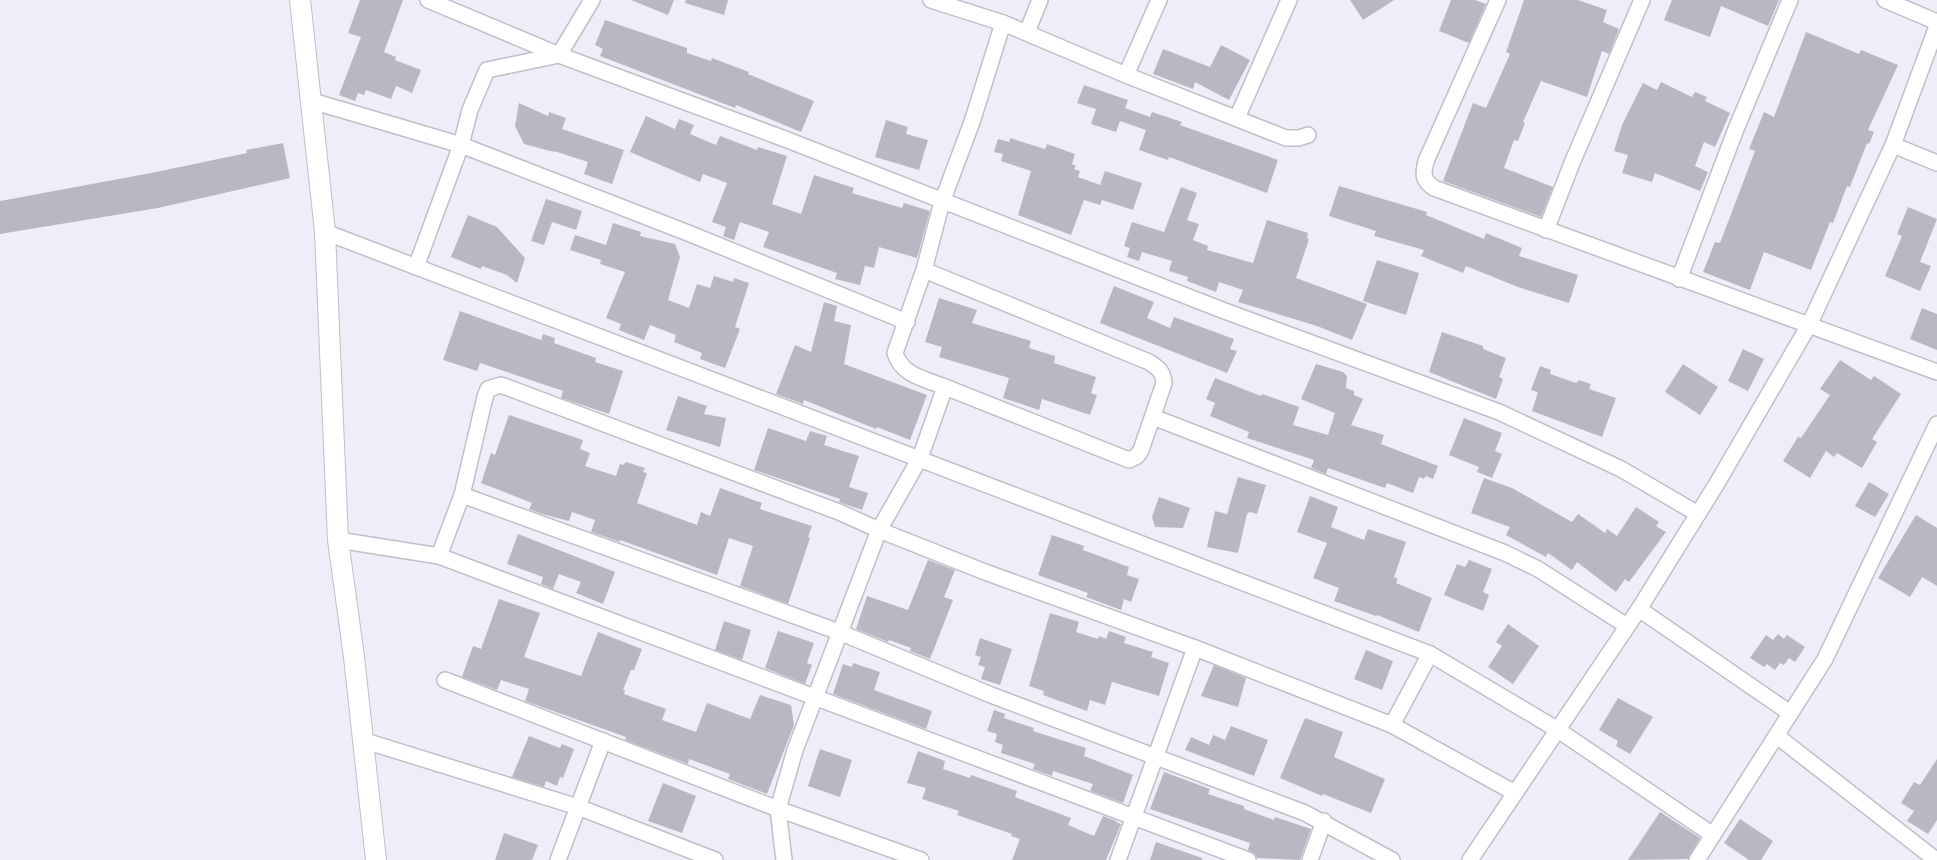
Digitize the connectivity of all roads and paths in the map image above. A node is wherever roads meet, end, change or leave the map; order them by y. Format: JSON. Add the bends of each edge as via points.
{"nodes":[{"id":1,"x":300,"y":0,"type":"edge"},
{"id":2,"x":428,"y":0,"type":"edge"},
{"id":3,"x":592,"y":0,"type":"edge"},
{"id":4,"x":931,"y":0,"type":"edge"},
{"id":5,"x":1040,"y":0,"type":"edge"},
{"id":6,"x":1160,"y":0,"type":"edge"},
{"id":7,"x":1289,"y":0,"type":"edge"},
{"id":8,"x":1498,"y":0,"type":"edge"},
{"id":9,"x":1642,"y":0,"type":"edge"},
{"id":10,"x":1790,"y":0,"type":"edge"},
{"id":11,"x":1885,"y":0,"type":"edge"},
{"id":12,"x":1003,"y":22,"type":"junction"},
{"id":13,"x":1937,"y":22,"type":"edge"},
{"id":14,"x":1937,"y":26,"type":"edge"},
{"id":15,"x":1027,"y":32,"type":"junction"},
{"id":16,"x":559,"y":55,"type":"junction"},
{"id":17,"x":1126,"y":75,"type":"junction"},
{"id":18,"x":312,"y":101,"type":"junction"},
{"id":19,"x":1237,"y":118,"type":"junction"},
{"id":20,"x":1308,"y":135,"type":"dead end"},
{"id":21,"x":461,"y":145,"type":"junction"},
{"id":22,"x":1893,"y":145,"type":"junction"},
{"id":23,"x":1937,"y":164,"type":"edge"},
{"id":24,"x":942,"y":202,"type":"junction"},
{"id":25,"x":1546,"y":230,"type":"junction"},
{"id":26,"x":325,"y":232,"type":"junction"},
{"id":27,"x":416,"y":267,"type":"junction"},
{"id":28,"x":924,"y":270,"type":"junction"},
{"id":29,"x":1679,"y":279,"type":"junction"},
{"id":30,"x":907,"y":322,"type":"junction"},
{"id":31,"x":1809,"y":325,"type":"junction"},
{"id":32,"x":1937,"y":372,"type":"edge"},
{"id":33,"x":945,"y":387,"type":"junction"},
{"id":34,"x":1153,"y":417,"type":"junction"},
{"id":35,"x":1937,"y":424,"type":"edge"},
{"id":36,"x":920,"y":458,"type":"junction"},
{"id":37,"x":462,"y":495,"type":"junction"},
{"id":38,"x":1698,"y":514,"type":"junction"},
{"id":39,"x":879,"y":530,"type":"junction"},
{"id":40,"x":338,"y":540,"type":"junction"},
{"id":41,"x":439,"y":556,"type":"junction"},
{"id":42,"x":1638,"y":609,"type":"junction"},
{"id":43,"x":1627,"y":626,"type":"junction"},
{"id":44,"x":839,"y":632,"type":"junction"},
{"id":45,"x":1195,"y":648,"type":"junction"},
{"id":46,"x":1430,"y":654,"type":"junction"},
{"id":47,"x":445,"y":680,"type":"dead end"},
{"id":48,"x":816,"y":698,"type":"junction"},
{"id":49,"x":1790,"y":713,"type":"junction"},
{"id":50,"x":1392,"y":725,"type":"junction"},
{"id":51,"x":1558,"y":730,"type":"junction"},
{"id":52,"x":1777,"y":736,"type":"junction"},
{"id":53,"x":362,"y":740,"type":"junction"},
{"id":54,"x":603,"y":741,"type":"junction"},
{"id":55,"x":1156,"y":757,"type":"junction"},
{"id":56,"x":1515,"y":793,"type":"junction"},
{"id":57,"x":578,"y":808,"type":"junction"},
{"id":58,"x":778,"y":808,"type":"junction"},
{"id":59,"x":1133,"y":818,"type":"junction"},
{"id":60,"x":1324,"y":822,"type":"junction"},
{"id":61,"x":1713,"y":835,"type":"junction"},
{"id":62,"x":376,"y":860,"type":"edge"},
{"id":63,"x":558,"y":860,"type":"edge"},
{"id":64,"x":715,"y":860,"type":"edge"},
{"id":65,"x":784,"y":860,"type":"edge"},
{"id":66,"x":921,"y":860,"type":"edge"},
{"id":67,"x":1118,"y":860,"type":"edge"},
{"id":68,"x":1248,"y":860,"type":"edge"},
{"id":69,"x":1310,"y":860,"type":"edge"},
{"id":70,"x":1392,"y":860,"type":"edge"},
{"id":71,"x":1470,"y":860,"type":"edge"},
{"id":72,"x":1697,"y":860,"type":"edge"},
{"id":73,"x":1936,"y":860,"type":"edge"}],
"edges":[{"from":1,"to":18,"type":"street"},
{"from":2,"to":16,"type":"street"},
{"from":3,"to":16,"type":"street"},
{"from":4,"to":12,"type":"street"},
{"from":5,"to":15,"type":"street"},
{"from":6,"to":17,"type":"street"},
{"from":7,"to":19,"type":"street"},
{"from":8,"to":25,"type":"street","via":[[1426,161],[1423,178],[1434,188]]},
{"from":9,"to":25,"type":"street"},
{"from":10,"to":29,"type":"street"},
{"from":11,"to":13,"type":"street"},
{"from":12,"to":15,"type":"street"},
{"from":12,"to":24,"type":"street","via":[[972,122]]},
{"from":14,"to":22,"type":"street"},
{"from":15,"to":17,"type":"street"},
{"from":16,"to":21,"type":"street","via":[[487,70],[470,110]]},
{"from":16,"to":24,"type":"street","via":[[785,138]]},
{"from":17,"to":19,"type":"street"},
{"from":18,"to":21,"type":"street"},
{"from":18,"to":26,"type":"street"},
{"from":19,"to":20,"type":"street","via":[[1286,138]]},
{"from":21,"to":27,"type":"street"},
{"from":21,"to":30,"type":"street"},
{"from":22,"to":23,"type":"street"},
{"from":22,"to":31,"type":"street"},
{"from":24,"to":28,"type":"street"},
{"from":24,"to":38,"type":"street","via":[[1499,412],[1621,469]]},
{"from":25,"to":29,"type":"street"},
{"from":26,"to":27,"type":"street"},
{"from":26,"to":40,"type":"street"},
{"from":27,"to":36,"type":"street"},
{"from":28,"to":30,"type":"street"},
{"from":28,"to":34,"type":"street","via":[[1158,368],[1164,375],[1164,382]]},
{"from":29,"to":31,"type":"street"},
{"from":30,"to":33,"type":"street","via":[[895,353],[897,361],[910,374]]},
{"from":31,"to":32,"type":"street"},
{"from":31,"to":38,"type":"street"},
{"from":33,"to":34,"type":"street","via":[[1128,460],[1141,450]]},
{"from":33,"to":36,"type":"street"},
{"from":34,"to":43,"type":"street","via":[[1505,553],[1538,569]]},
{"from":35,"to":49,"type":"street","via":[[1825,659]]},
{"from":36,"to":39,"type":"street"},
{"from":36,"to":46,"type":"street"},
{"from":37,"to":39,"type":"street","via":[[485,397],[488,389],[501,385]]},
{"from":37,"to":41,"type":"street"},
{"from":37,"to":44,"type":"street"},
{"from":38,"to":42,"type":"street"},
{"from":39,"to":44,"type":"street"},
{"from":39,"to":45,"type":"street"},
{"from":40,"to":41,"type":"street"},
{"from":40,"to":53,"type":"street"},
{"from":41,"to":48,"type":"street"},
{"from":42,"to":43,"type":"street"},
{"from":42,"to":49,"type":"street"},
{"from":43,"to":51,"type":"street"},
{"from":44,"to":48,"type":"street"},
{"from":44,"to":55,"type":"street","via":[[991,695]]},
{"from":45,"to":50,"type":"street"},
{"from":45,"to":55,"type":"street"},
{"from":46,"to":50,"type":"street"},
{"from":46,"to":51,"type":"street"},
{"from":47,"to":54,"type":"street"},
{"from":48,"to":58,"type":"street","via":[[795,750]]},
{"from":48,"to":59,"type":"street"},
{"from":49,"to":52,"type":"street"},
{"from":50,"to":56,"type":"street"},
{"from":51,"to":56,"type":"street"},
{"from":51,"to":61,"type":"street"},
{"from":52,"to":61,"type":"street"},
{"from":52,"to":73,"type":"street"},
{"from":53,"to":57,"type":"street"},
{"from":53,"to":62,"type":"street"},
{"from":54,"to":57,"type":"street"},
{"from":54,"to":58,"type":"street"},
{"from":55,"to":59,"type":"street"},
{"from":55,"to":60,"type":"street"},
{"from":56,"to":71,"type":"street"},
{"from":57,"to":63,"type":"street"},
{"from":57,"to":64,"type":"street"},
{"from":58,"to":65,"type":"street"},
{"from":58,"to":66,"type":"street"},
{"from":59,"to":67,"type":"street"},
{"from":59,"to":68,"type":"street"},
{"from":60,"to":69,"type":"street"},
{"from":60,"to":70,"type":"street"},
{"from":61,"to":72,"type":"street"}]}
